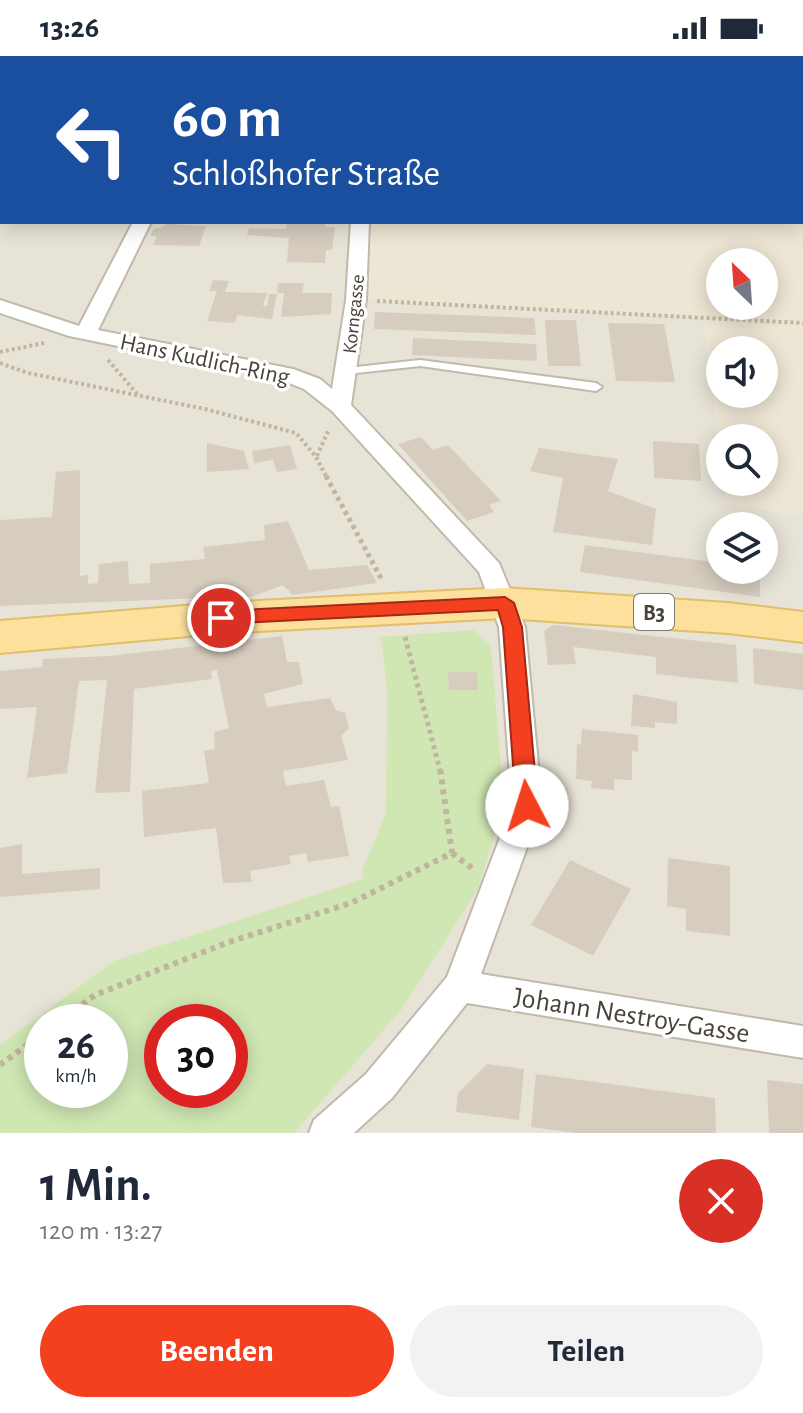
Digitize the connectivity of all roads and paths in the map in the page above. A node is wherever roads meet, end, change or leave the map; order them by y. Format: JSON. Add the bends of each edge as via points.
{"nodes":[{"id":1,"x":141,"y":224,"type":"edge"},
{"id":2,"x":360,"y":224,"type":"edge"},
{"id":3,"x":356,"y":300,"type":"junction"},
{"id":4,"x":0,"y":306,"type":"edge"},
{"id":5,"x":803,"y":323,"type":"edge"},
{"id":6,"x":86,"y":333,"type":"junction"},
{"id":7,"x":0,"y":363,"type":"edge"},
{"id":8,"x":347,"y":371,"type":"junction"},
{"id":9,"x":596,"y":387,"type":"dead end"},
{"id":10,"x":340,"y":406,"type":"junction"},
{"id":11,"x":384,"y":584,"type":"dead end"},
{"id":12,"x":505,"y":603,"type":"junction"},
{"id":13,"x":402,"y":624,"type":"dead end"},
{"id":14,"x":803,"y":627,"type":"edge"},
{"id":15,"x":0,"y":637,"type":"edge"},
{"id":16,"x":460,"y":986,"type":"junction"},
{"id":17,"x":83,"y":1004,"type":"edge"},
{"id":18,"x":803,"y":1042,"type":"edge"},
{"id":19,"x":24,"y":1047,"type":"edge"},
{"id":20,"x":0,"y":1065,"type":"edge"},
{"id":21,"x":327,"y":1133,"type":"edge"}],
"edges":[{"from":1,"to":6,"type":"street"},
{"from":2,"to":3,"type":"street","name":"Korngasse"},
{"from":3,"to":5,"type":"path"},
{"from":3,"to":8,"type":"street","name":"Korngasse"},
{"from":4,"to":6,"type":"street","name":"Hans Kudlich-Ring"},
{"from":6,"to":10,"type":"street","name":"Hans Kudlich-Ring","via":[[285,374],[312,384]]},
{"from":7,"to":11,"type":"path","via":[[296,433],[316,457]]},
{"from":8,"to":9,"type":"lane","via":[[420,363]]},
{"from":8,"to":10,"type":"street","name":"Korngasse"},
{"from":10,"to":12,"type":"street","name":"Hans Kudlich-Ring","via":[[490,569]]},
{"from":12,"to":14,"type":"main road","number":"B3"},
{"from":12,"to":15,"type":"main road","number":"B3","via":[[221,618]]},
{"from":12,"to":16,"type":"street","name":"Hans Kudlich-Ring","via":[[512,627],[527,806]]},
{"from":13,"to":17,"type":"path","via":[[439,760],[452,853],[351,903],[229,942]]},
{"from":16,"to":18,"type":"street","name":"Johann Nestroy-Gasse"},
{"from":16,"to":21,"type":"street","name":"Hans Kudlich-Ring","via":[[379,1086]]},
{"from":19,"to":20,"type":"path"}]}
